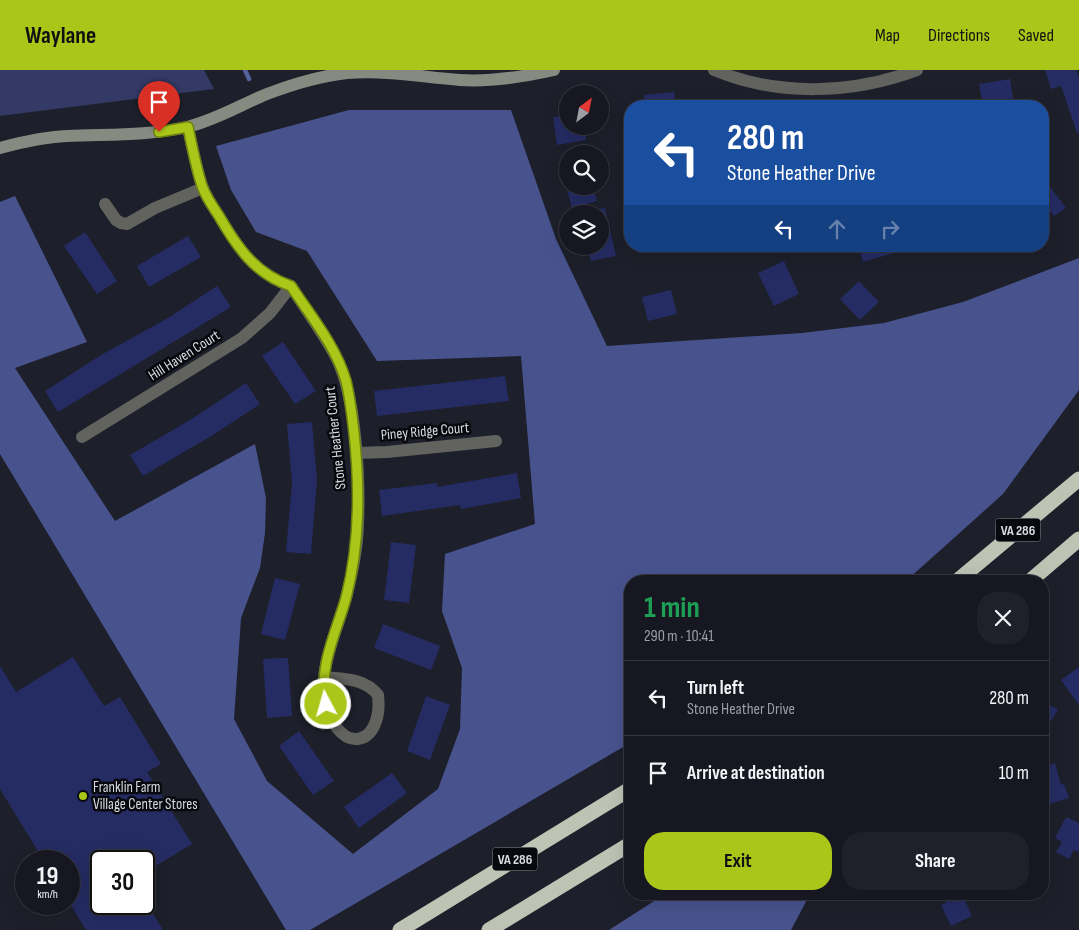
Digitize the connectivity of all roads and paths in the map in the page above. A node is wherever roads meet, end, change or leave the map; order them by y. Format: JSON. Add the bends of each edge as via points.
{"nodes":[{"id":1,"x":554,"y":70,"type":"edge"},
{"id":2,"x":714,"y":70,"type":"edge"},
{"id":3,"x":916,"y":70,"type":"edge"},
{"id":4,"x":188,"y":127,"type":"junction"},
{"id":5,"x":0,"y":148,"type":"edge"},
{"id":6,"x":203,"y":188,"type":"junction"},
{"id":7,"x":105,"y":204,"type":"dead end"},
{"id":8,"x":291,"y":286,"type":"junction"},
{"id":9,"x":82,"y":437,"type":"dead end"},
{"id":10,"x":496,"y":441,"type":"dead end"},
{"id":11,"x":356,"y":453,"type":"junction"},
{"id":12,"x":1079,"y":479,"type":"edge"},
{"id":13,"x":1079,"y":540,"type":"edge"},
{"id":14,"x":964,"y":575,"type":"edge"},
{"id":15,"x":1037,"y":575,"type":"edge"},
{"id":16,"x":324,"y":677,"type":"junction"},
{"id":17,"x":624,"y":793,"type":"edge"},
{"id":18,"x":624,"y":848,"type":"edge"},
{"id":19,"x":400,"y":930,"type":"edge"},
{"id":20,"x":489,"y":930,"type":"edge"}],
"edges":[{"from":1,"to":4,"type":"street","via":[[494,80],[381,72],[327,76],[266,94]]},
{"from":2,"to":3,"type":"street","via":[[782,87],[834,89],[864,86]]},
{"from":4,"to":5,"type":"street","via":[[144,134],[66,136]]},
{"from":4,"to":6,"type":"street"},
{"from":6,"to":7,"type":"street","via":[[127,224],[116,220]]},
{"from":6,"to":8,"type":"street","via":[[234,242],[249,261],[264,273]]},
{"from":8,"to":9,"type":"street","name":"Hill Haven Court","via":[[270,313],[242,338]]},
{"from":8,"to":11,"type":"street","name":"Stone Heather Court","via":[[337,359],[350,403]]},
{"from":10,"to":11,"type":"street","name":"Piney Ridge Court"},
{"from":11,"to":16,"type":"street","name":"Stone Heather Court","via":[[357,543]]},
{"from":12,"to":14,"type":"highway","number":"VA 286"},
{"from":13,"to":15,"type":"highway"},
{"from":16,"to":16,"type":"street","name":"Stone Heather Court","via":[[323,692],[334,723],[351,739],[360,740],[376,721],[378,695],[362,682]]},
{"from":17,"to":19,"type":"highway","number":"VA 286"},
{"from":18,"to":20,"type":"highway"}]}
